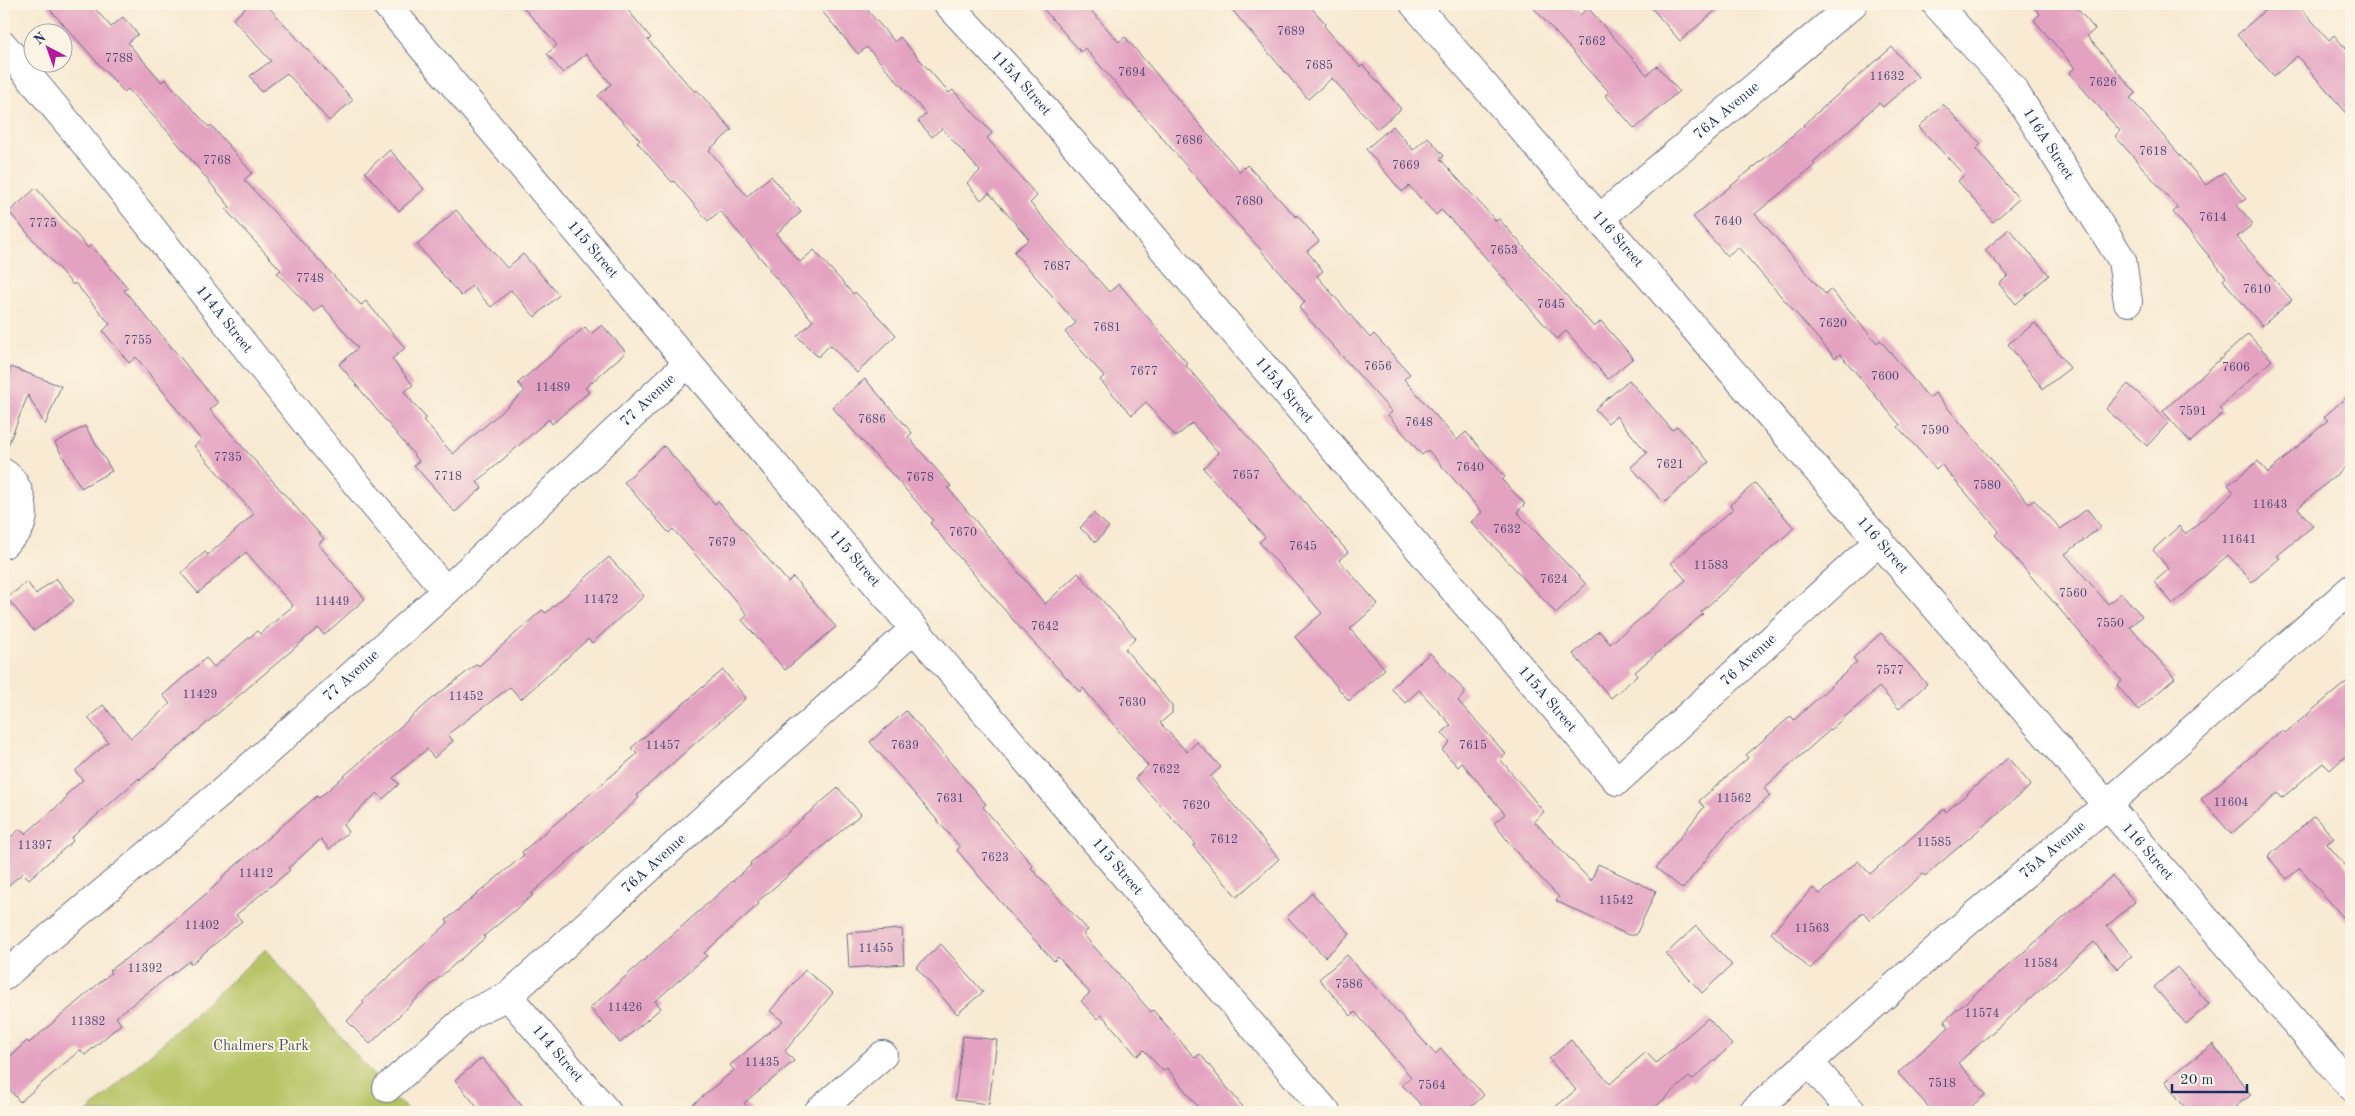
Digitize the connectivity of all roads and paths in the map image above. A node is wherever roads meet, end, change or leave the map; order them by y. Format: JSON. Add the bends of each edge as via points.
{"nodes":[{"id":1,"x":386,"y":4,"type":"edge"},
{"id":2,"x":948,"y":4,"type":"edge"},
{"id":3,"x":1414,"y":4,"type":"edge"},
{"id":4,"x":1853,"y":4,"type":"edge"},
{"id":5,"x":1936,"y":4,"type":"edge"},
{"id":6,"x":4,"y":46,"type":"edge"},
{"id":7,"x":1600,"y":218,"type":"junction"},
{"id":8,"x":2128,"y":302,"type":"dead end"},
{"id":9,"x":688,"y":363,"type":"junction"},
{"id":10,"x":4,"y":473,"type":"edge"},
{"id":11,"x":1880,"y":540,"type":"junction"},
{"id":12,"x":4,"y":544,"type":"edge"},
{"id":13,"x":2351,"y":589,"type":"edge"},
{"id":14,"x":446,"y":591,"type":"junction"},
{"id":15,"x":914,"y":628,"type":"junction"},
{"id":16,"x":1617,"y":781,"type":"joint"},
{"id":17,"x":2108,"y":804,"type":"junction"},
{"id":18,"x":4,"y":976,"type":"edge"},
{"id":19,"x":508,"y":996,"type":"junction"},
{"id":20,"x":883,"y":1055,"type":"dead end"},
{"id":21,"x":1809,"y":1062,"type":"junction"},
{"id":22,"x":2351,"y":1086,"type":"edge"},
{"id":23,"x":387,"y":1088,"type":"dead end"},
{"id":24,"x":606,"y":1112,"type":"edge"},
{"id":25,"x":818,"y":1112,"type":"edge"},
{"id":26,"x":1326,"y":1112,"type":"edge"},
{"id":27,"x":1753,"y":1112,"type":"edge"},
{"id":28,"x":1852,"y":1112,"type":"edge"}],
"edges":[{"from":1,"to":9,"type":"street","name":"115 Street"},
{"from":2,"to":16,"type":"street","name":"115A Street","via":[[1026,89]]},
{"from":3,"to":7,"type":"street","name":"116 Street"},
{"from":4,"to":7,"type":"street","name":"76A Avenue"},
{"from":5,"to":8,"type":"street","name":"116A Street","via":[[2011,86],[2122,260]]},
{"from":6,"to":14,"type":"street","name":"114A Street","via":[[314,433]]},
{"from":7,"to":11,"type":"street","name":"116 Street"},
{"from":9,"to":14,"type":"street","name":"77 Avenue"},
{"from":9,"to":15,"type":"street","name":"115 Street"},
{"from":10,"to":12,"type":"street","via":[[11,477],[23,502],[19,528]]},
{"from":11,"to":16,"type":"street","name":"76 Avenue"},
{"from":11,"to":17,"type":"street","name":"116 Street"},
{"from":13,"to":17,"type":"street","name":"75A Avenue"},
{"from":14,"to":18,"type":"street","name":"77 Avenue","via":[[222,792]]},
{"from":15,"to":19,"type":"street","name":"76A Avenue"},
{"from":15,"to":26,"type":"street","name":"115 Street"},
{"from":17,"to":21,"type":"street","name":"75A Avenue","via":[[1965,924]]},
{"from":17,"to":22,"type":"street","name":"116 Street"},
{"from":19,"to":23,"type":"street","name":"76A Avenue","via":[[472,1013]]},
{"from":19,"to":24,"type":"street","name":"114 Street"},
{"from":20,"to":25,"type":"street"},
{"from":21,"to":27,"type":"street","name":"75A Avenue"},
{"from":21,"to":28,"type":"street"}]}
